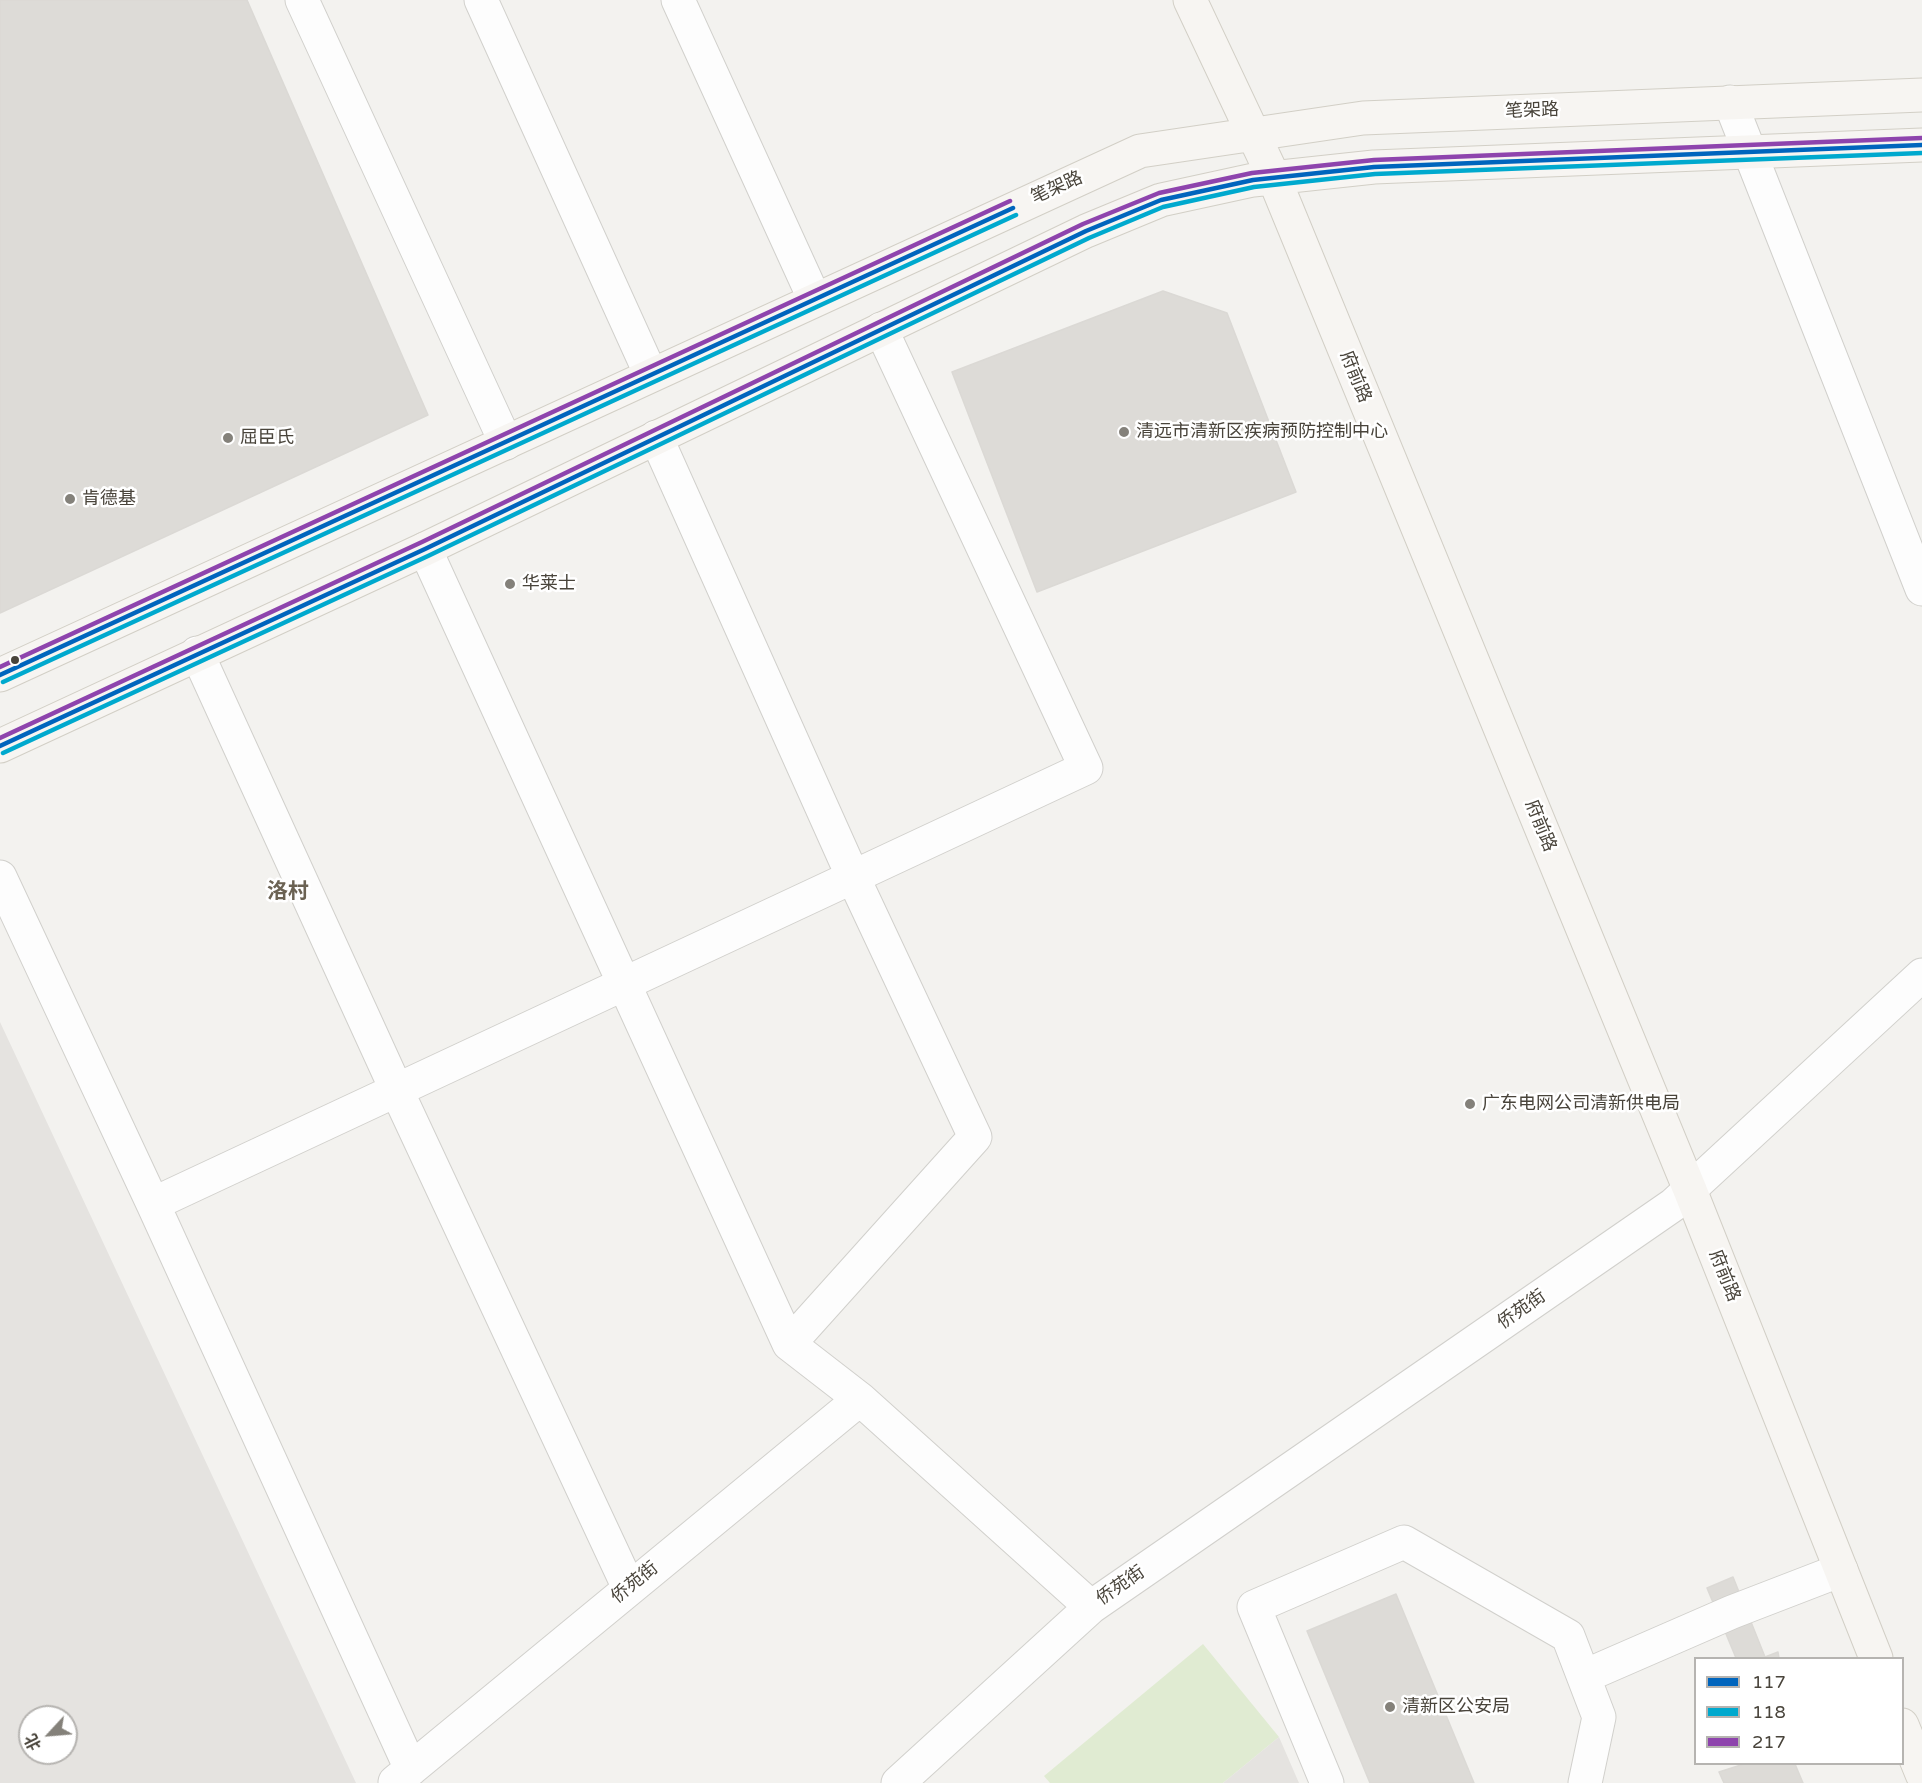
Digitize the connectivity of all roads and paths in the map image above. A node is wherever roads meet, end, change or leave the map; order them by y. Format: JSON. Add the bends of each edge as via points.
{"nodes":[{"id":1,"x":302,"y":0,"type":"edge"},
{"id":2,"x":481,"y":0,"type":"edge"},
{"id":3,"x":678,"y":0,"type":"edge"},
{"id":4,"x":1169,"y":0,"type":"edge"},
{"id":5,"x":1190,"y":0,"type":"edge"},
{"id":6,"x":1922,"y":95,"type":"edge"},
{"id":7,"x":1730,"y":102,"type":"junction"},
{"id":8,"x":1242,"y":135,"type":"junction"},
{"id":9,"x":1922,"y":145,"type":"edge"},
{"id":10,"x":1748,"y":150,"type":"junction"},
{"id":11,"x":1263,"y":179,"type":"junction"},
{"id":12,"x":814,"y":298,"type":"junction"},
{"id":13,"x":881,"y":329,"type":"junction"},
{"id":14,"x":651,"y":375,"type":"junction"},
{"id":15,"x":656,"y":437,"type":"junction"},
{"id":16,"x":506,"y":443,"type":"junction"},
{"id":17,"x":425,"y":549,"type":"junction"},
{"id":18,"x":1922,"y":589,"type":"edge"},
{"id":19,"x":197,"y":653,"type":"junction"},
{"id":20,"x":0,"y":675,"type":"edge"},
{"id":21,"x":0,"y":746,"type":"edge"},
{"id":22,"x":0,"y":877,"type":"edge"},
{"id":23,"x":853,"y":878,"type":"junction"},
{"id":24,"x":1922,"y":975,"type":"edge"},
{"id":25,"x":625,"y":984,"type":"junction"},
{"id":26,"x":397,"y":1091,"type":"junction"},
{"id":27,"x":1682,"y":1198,"type":"junction"},
{"id":28,"x":153,"y":1204,"type":"junction"},
{"id":29,"x":789,"y":1344,"type":"junction"},
{"id":30,"x":860,"y":1399,"type":"junction"},
{"id":31,"x":1830,"y":1573,"type":"junction"},
{"id":32,"x":629,"y":1588,"type":"junction"},
{"id":33,"x":1091,"y":1607,"type":"junction"},
{"id":34,"x":1851,"y":1657,"type":"edge"},
{"id":35,"x":1875,"y":1657,"type":"edge"},
{"id":36,"x":1585,"y":1676,"type":"junction"},
{"id":37,"x":1904,"y":1730,"type":"edge"},
{"id":38,"x":1893,"y":1765,"type":"edge"},
{"id":39,"x":1922,"y":1774,"type":"edge"},
{"id":40,"x":402,"y":1776,"type":"edge"},
{"id":41,"x":898,"y":1783,"type":"edge"},
{"id":42,"x":1327,"y":1783,"type":"edge"},
{"id":43,"x":1585,"y":1783,"type":"edge"},
{"id":44,"x":1901,"y":1783,"type":"edge"}],
"edges":[{"from":1,"to":16,"type":"street"},
{"from":2,"to":14,"type":"street"},
{"from":3,"to":12,"type":"street"},
{"from":4,"to":8,"type":"main road","name":"府前路"},
{"from":5,"to":8,"type":"main road","name":"府前路"},
{"from":6,"to":7,"type":"main road","name":"笔架路"},
{"from":7,"to":8,"type":"main road","name":"笔架路","via":[[1363,118]]},
{"from":7,"to":10,"type":"street"},
{"from":8,"to":11,"type":"main road","name":"府前路"},
{"from":8,"to":12,"type":"main road","name":"笔架路","via":[[1140,151]]},
{"from":9,"to":10,"type":"main road"},
{"from":10,"to":11,"type":"main road","via":[[1374,167]]},
{"from":10,"to":18,"type":"street"},
{"from":11,"to":13,"type":"main road","via":[[1161,200],[1086,231]]},
{"from":11,"to":27,"type":"main road","name":"府前路"},
{"from":12,"to":14,"type":"main road","name":"笔架路"},
{"from":13,"to":15,"type":"main road"},
{"from":13,"to":23,"type":"street","via":[[1086,768]]},
{"from":14,"to":16,"type":"main road","name":"笔架路"},
{"from":15,"to":17,"type":"main road"},
{"from":15,"to":23,"type":"street"},
{"from":16,"to":20,"type":"main road","name":"笔架路"},
{"from":17,"to":19,"type":"main road"},
{"from":17,"to":25,"type":"street"},
{"from":19,"to":21,"type":"main road"},
{"from":19,"to":26,"type":"street"},
{"from":22,"to":28,"type":"street"},
{"from":23,"to":25,"type":"street"},
{"from":23,"to":29,"type":"street","via":[[975,1137]]},
{"from":24,"to":27,"type":"street","name":"侨苑街"},
{"from":25,"to":26,"type":"street"},
{"from":25,"to":29,"type":"street"},
{"from":26,"to":28,"type":"street"},
{"from":26,"to":32,"type":"street"},
{"from":27,"to":31,"type":"main road","name":"府前路"},
{"from":27,"to":33,"type":"street","name":"侨苑街"},
{"from":28,"to":40,"type":"street"},
{"from":29,"to":30,"type":"street"},
{"from":30,"to":32,"type":"street","name":"侨苑街"},
{"from":30,"to":33,"type":"street","name":"侨苑街"},
{"from":31,"to":34,"type":"main road","name":"府前路"},
{"from":31,"to":35,"type":"main road","name":"府前路"},
{"from":31,"to":36,"type":"street"},
{"from":32,"to":40,"type":"street","name":"侨苑街"},
{"from":33,"to":41,"type":"street","name":"侨苑街"},
{"from":36,"to":42,"type":"street","via":[[1568,1636],[1404,1542],[1393,1546],[1254,1606]]},
{"from":36,"to":43,"type":"street","via":[[1599,1717]]},
{"from":37,"to":39,"type":"main road"},
{"from":38,"to":44,"type":"main road"}]}
